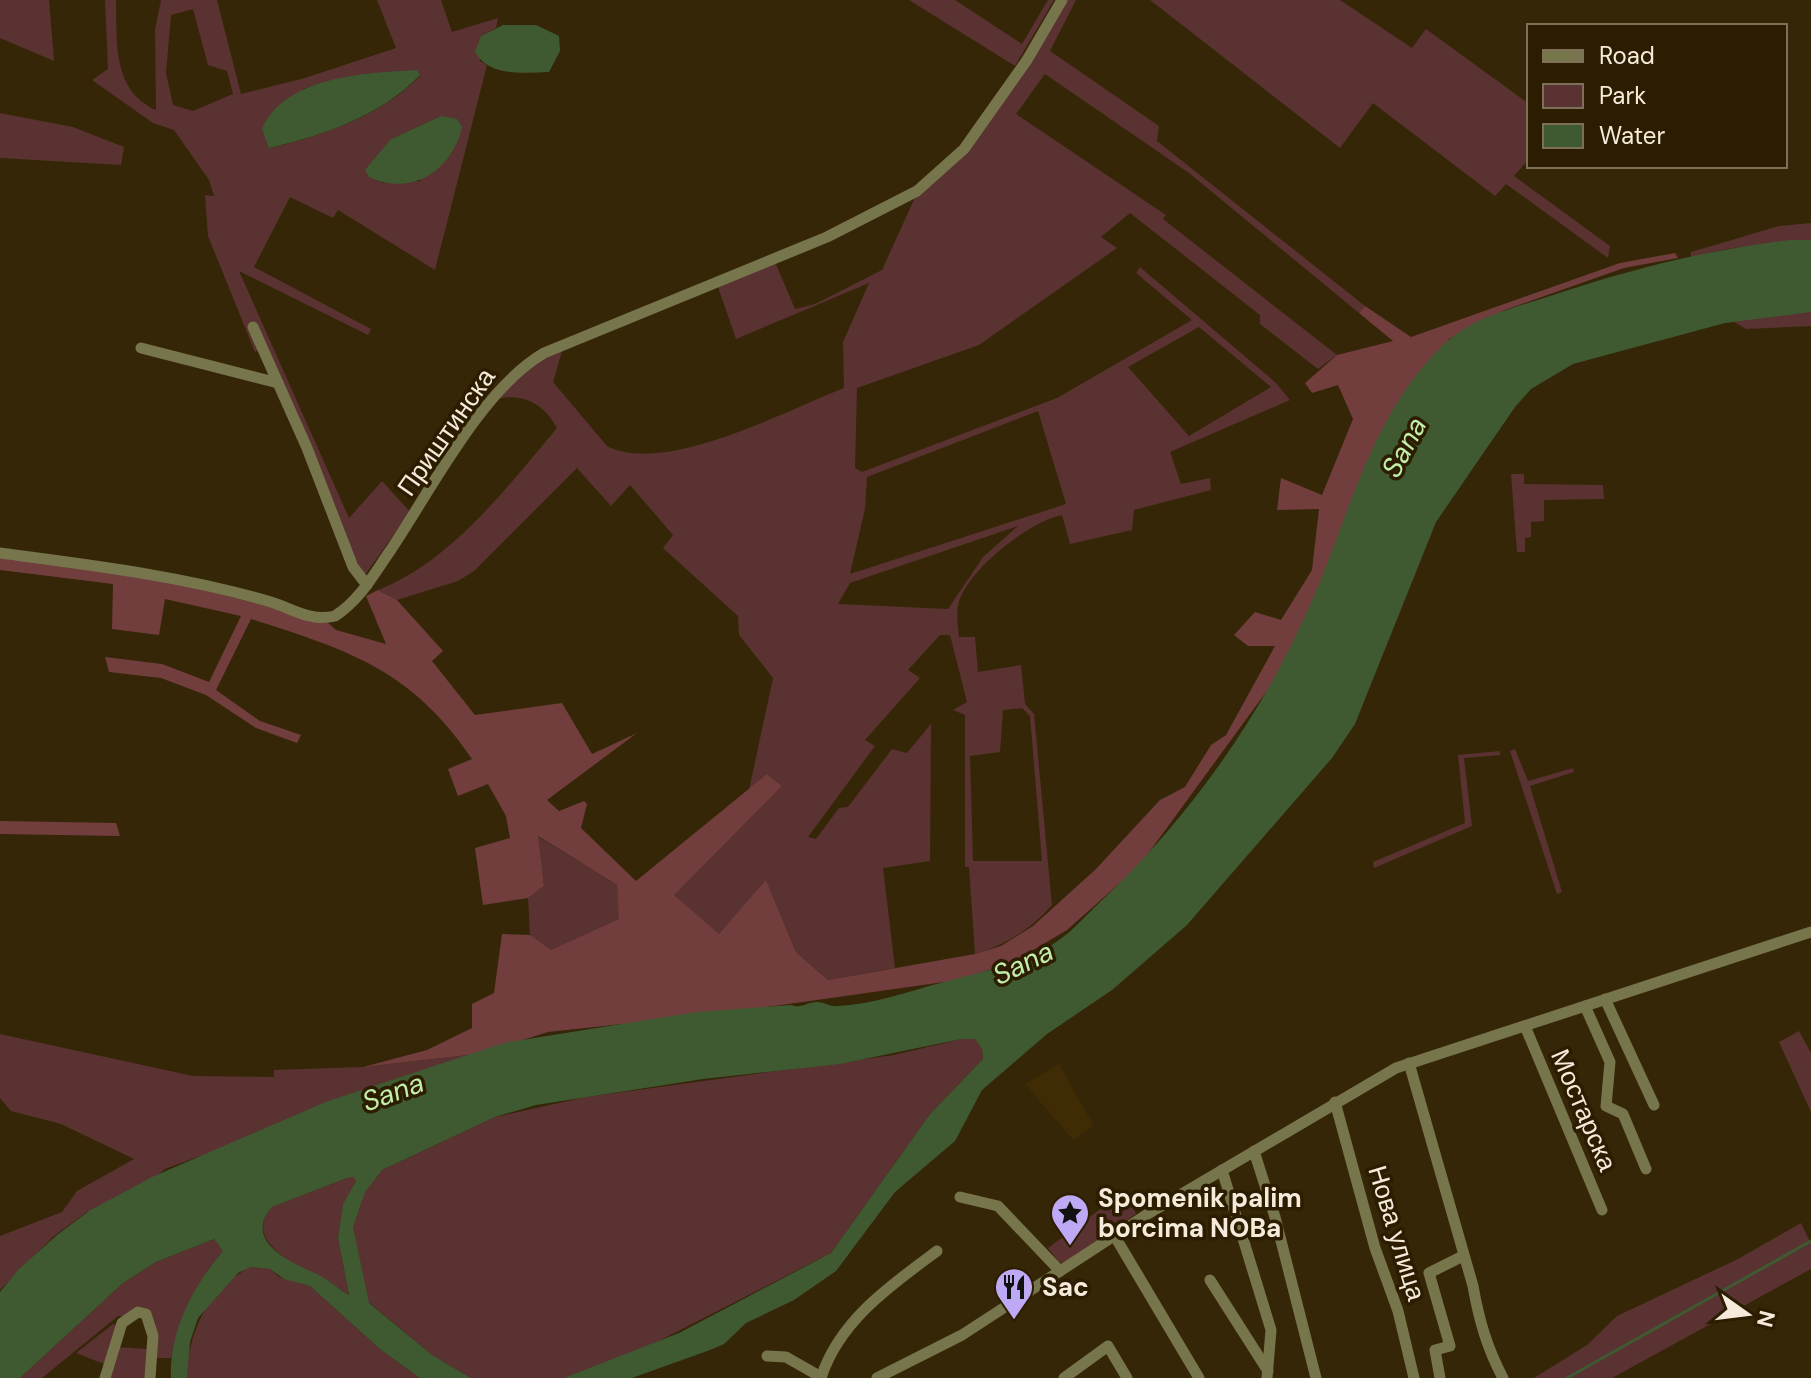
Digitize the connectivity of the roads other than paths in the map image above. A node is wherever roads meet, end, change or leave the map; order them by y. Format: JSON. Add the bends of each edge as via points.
{"nodes":[{"id":1,"x":1062,"y":0,"type":"edge"},
{"id":2,"x":253,"y":327,"type":"dead end"},
{"id":3,"x":141,"y":348,"type":"dead end"},
{"id":4,"x":278,"y":383,"type":"junction"},
{"id":5,"x":0,"y":553,"type":"edge"},
{"id":6,"x":367,"y":585,"type":"junction"},
{"id":7,"x":1811,"y":932,"type":"edge"},
{"id":8,"x":1605,"y":999,"type":"junction"},
{"id":9,"x":1585,"y":1006,"type":"junction"},
{"id":10,"x":1525,"y":1026,"type":"junction"},
{"id":11,"x":1409,"y":1063,"type":"junction"},
{"id":12,"x":1335,"y":1102,"type":"junction"},
{"id":13,"x":1654,"y":1105,"type":"dead end"},
{"id":14,"x":1254,"y":1151,"type":"junction"},
{"id":15,"x":1646,"y":1169,"type":"dead end"},
{"id":16,"x":1222,"y":1170,"type":"junction"},
{"id":17,"x":960,"y":1197,"type":"dead end"},
{"id":18,"x":1602,"y":1210,"type":"dead end"},
{"id":19,"x":1114,"y":1235,"type":"junction"},
{"id":20,"x":937,"y":1251,"type":"dead end"},
{"id":21,"x":1463,"y":1256,"type":"junction"},
{"id":22,"x":1060,"y":1271,"type":"junction"},
{"id":23,"x":1210,"y":1280,"type":"dead end"},
{"id":24,"x":767,"y":1356,"type":"dead end"},
{"id":25,"x":1268,"y":1374,"type":"edge"},
{"id":26,"x":105,"y":1378,"type":"edge"},
{"id":27,"x":150,"y":1378,"type":"edge"},
{"id":28,"x":821,"y":1378,"type":"edge"},
{"id":29,"x":877,"y":1378,"type":"edge"},
{"id":30,"x":1064,"y":1378,"type":"edge"},
{"id":31,"x":1127,"y":1378,"type":"edge"},
{"id":32,"x":1199,"y":1378,"type":"edge"},
{"id":33,"x":1316,"y":1378,"type":"edge"},
{"id":34,"x":1414,"y":1378,"type":"edge"},
{"id":35,"x":1440,"y":1378,"type":"edge"},
{"id":36,"x":1503,"y":1378,"type":"edge"}],
"edges":[{"from":1,"to":6,"type":"street","name":"Приштинска","via":[[964,149],[917,191],[827,237],[528,362],[483,412]]},
{"from":2,"to":4,"type":"street"},
{"from":3,"to":4,"type":"street"},
{"from":4,"to":6,"type":"street","via":[[353,567]]},
{"from":5,"to":6,"type":"street","name":"Приштинска","via":[[185,580],[321,618],[343,611]]},
{"from":7,"to":8,"type":"street"},
{"from":8,"to":9,"type":"street"},
{"from":8,"to":13,"type":"street"},
{"from":9,"to":10,"type":"street"},
{"from":9,"to":15,"type":"street","via":[[1610,1062],[1606,1106],[1623,1114]]},
{"from":10,"to":11,"type":"street"},
{"from":10,"to":18,"type":"street","name":"Мостарска"},
{"from":11,"to":12,"type":"street"},
{"from":11,"to":21,"type":"street"},
{"from":12,"to":14,"type":"street"},
{"from":12,"to":34,"type":"street","name":"Нова улица"},
{"from":14,"to":16,"type":"street"},
{"from":14,"to":33,"type":"street"},
{"from":16,"to":19,"type":"street"},
{"from":16,"to":25,"type":"street","via":[[1271,1330]]},
{"from":17,"to":22,"type":"street","via":[[998,1206]]},
{"from":19,"to":22,"type":"street"},
{"from":19,"to":32,"type":"street"},
{"from":20,"to":28,"type":"street","via":[[868,1305]]},
{"from":21,"to":35,"type":"street","via":[[1429,1273],[1450,1346],[1435,1350]]},
{"from":21,"to":36,"type":"street","via":[[1488,1349]]},
{"from":22,"to":29,"type":"street","via":[[962,1335]]},
{"from":23,"to":25,"type":"street"},
{"from":24,"to":28,"type":"street","via":[[786,1357]]},
{"from":26,"to":27,"type":"street","via":[[118,1331],[126,1317],[138,1312],[146,1314],[153,1336]]},
{"from":30,"to":31,"type":"street","via":[[1108,1346]]}]}
